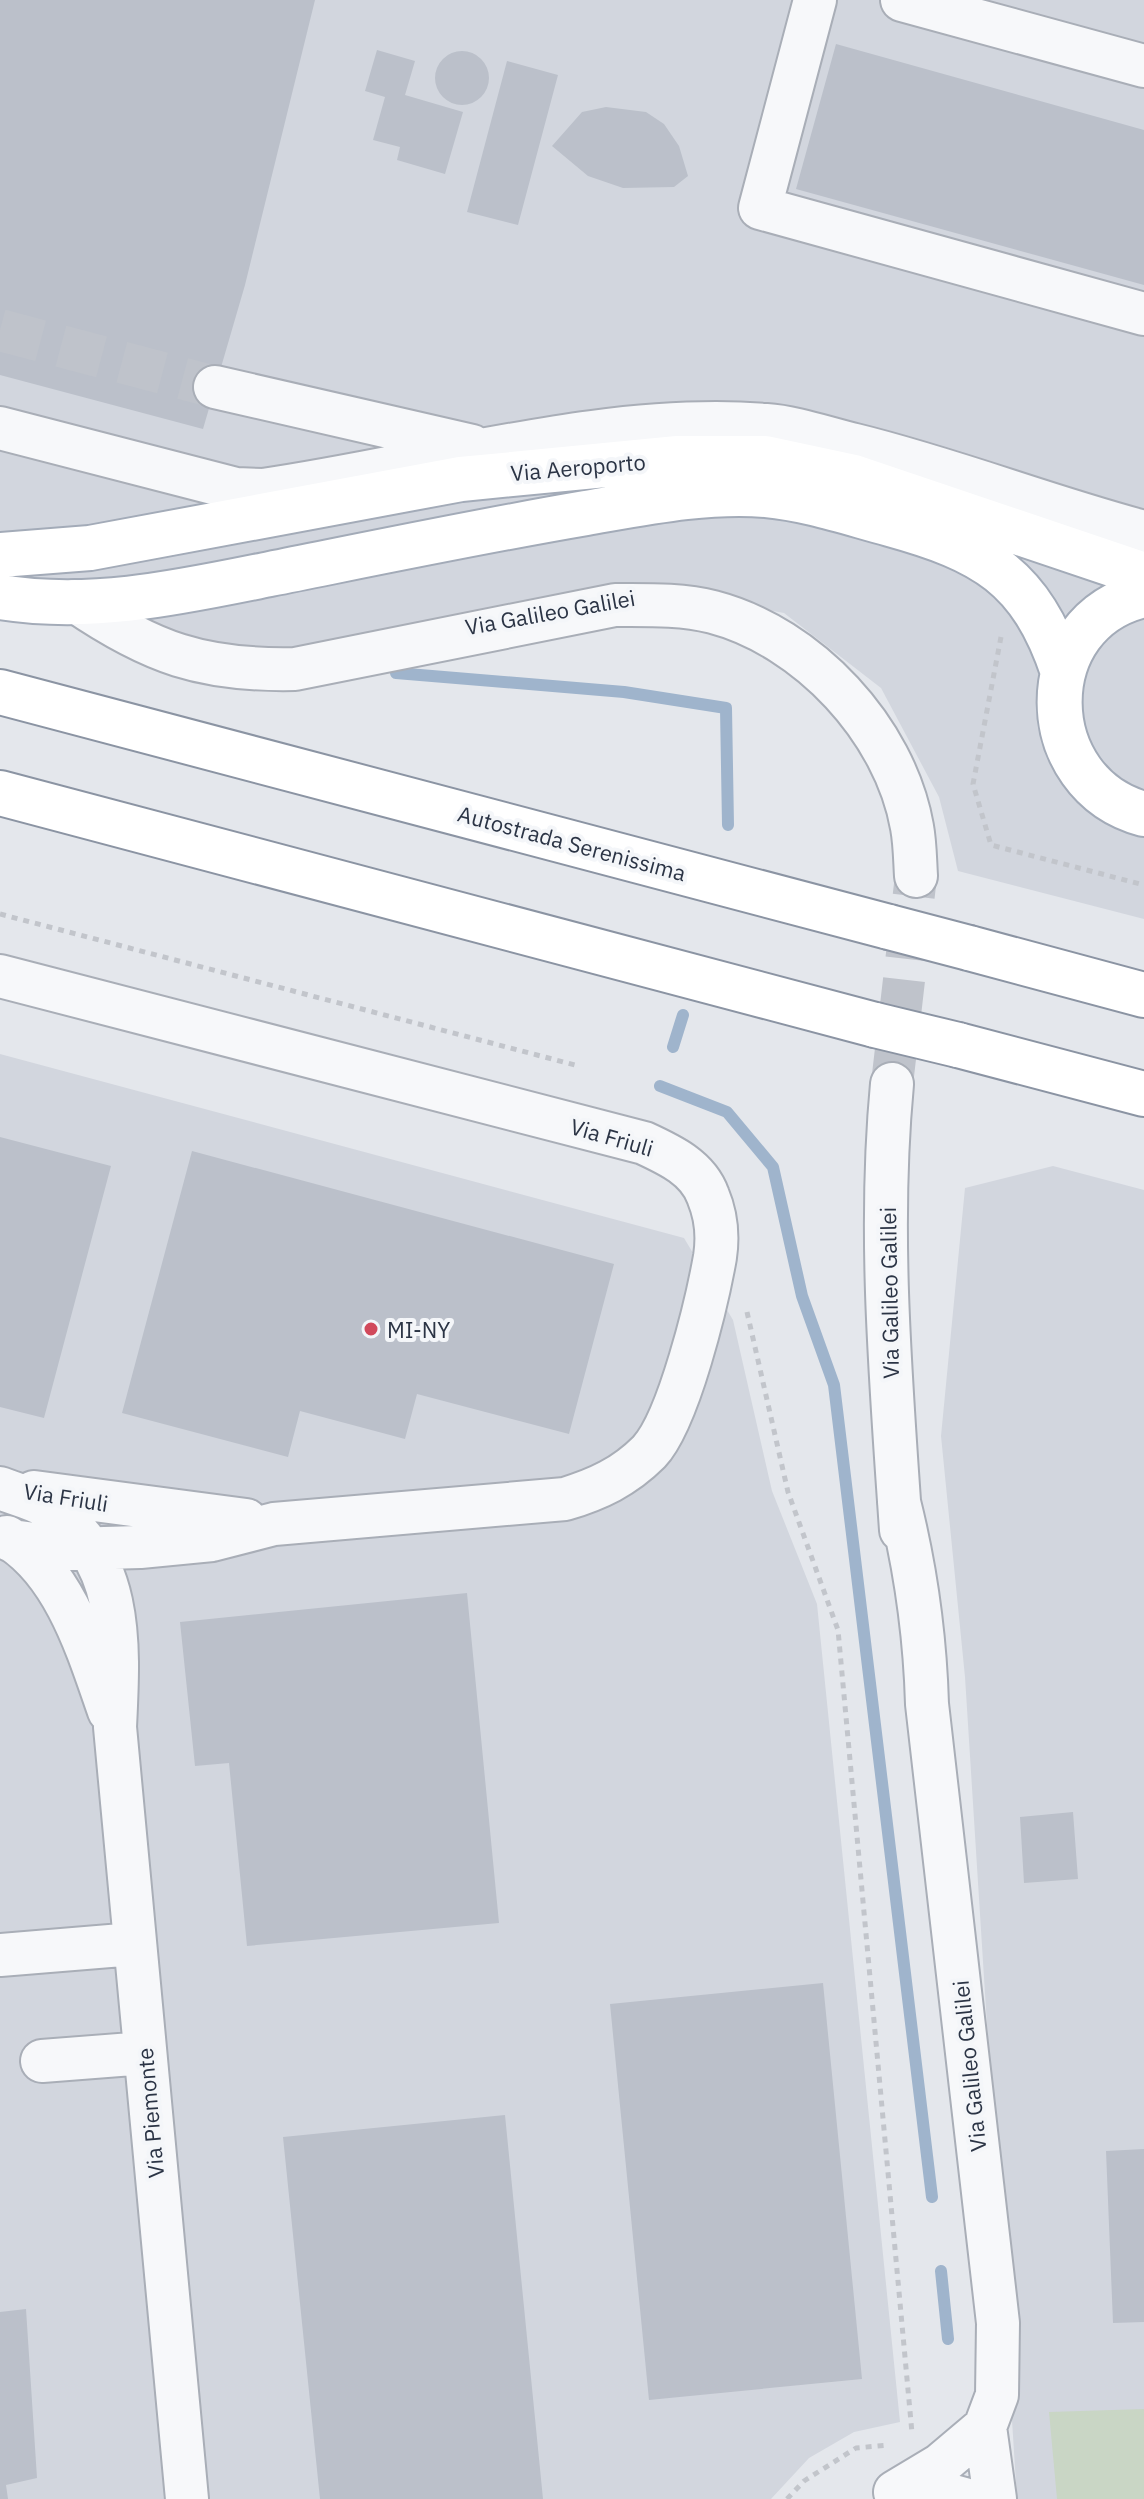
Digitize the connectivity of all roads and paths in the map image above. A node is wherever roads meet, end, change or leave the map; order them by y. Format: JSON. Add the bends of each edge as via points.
{"nodes":[{"id":1,"x":815,"y":0,"type":"edge"},
{"id":2,"x":902,"y":0,"type":"edge"},
{"id":3,"x":1144,"y":66,"type":"edge"},
{"id":4,"x":1144,"y":314,"type":"edge"},
{"id":5,"x":215,"y":387,"type":"tunnel mouth"},
{"id":6,"x":0,"y":428,"type":"edge"},
{"id":7,"x":488,"y":450,"type":"junction"},
{"id":8,"x":1144,"y":532,"type":"edge"},
{"id":9,"x":0,"y":555,"type":"edge"},
{"id":10,"x":1144,"y":575,"type":"edge"},
{"id":11,"x":1144,"y":595,"type":"edge"},
{"id":12,"x":0,"y":597,"type":"edge"},
{"id":13,"x":85,"y":601,"type":"junction"},
{"id":14,"x":1001,"y":632,"type":"dead end"},
{"id":15,"x":1063,"y":672,"type":"junction"},
{"id":16,"x":0,"y":692,"type":"edge"},
{"id":17,"x":0,"y":793,"type":"edge"},
{"id":18,"x":1129,"y":808,"type":"edge"},
{"id":19,"x":1144,"y":838,"type":"edge"},
{"id":20,"x":916,"y":876,"type":"tunnel mouth"},
{"id":21,"x":1144,"y":885,"type":"edge"},
{"id":22,"x":0,"y":914,"type":"edge"},
{"id":23,"x":0,"y":976,"type":"edge"},
{"id":24,"x":1144,"y":995,"type":"edge"},
{"id":25,"x":575,"y":1065,"type":"dead end"},
{"id":26,"x":892,"y":1084,"type":"tunnel mouth"},
{"id":27,"x":1144,"y":1094,"type":"edge"},
{"id":28,"x":715,"y":1256,"type":"junction"},
{"id":29,"x":0,"y":1488,"type":"edge"},
{"id":30,"x":274,"y":1524,"type":"junction"},
{"id":31,"x":6,"y":1537,"type":"edge"},
{"id":32,"x":90,"y":1548,"type":"junction"},
{"id":33,"x":115,"y":1727,"type":"junction"},
{"id":34,"x":134,"y":1944,"type":"junction"},
{"id":35,"x":0,"y":1955,"type":"edge"},
{"id":36,"x":145,"y":2053,"type":"junction"},
{"id":37,"x":42,"y":2061,"type":"dead end"},
{"id":38,"x":985,"y":2427,"type":"junction"},
{"id":39,"x":913,"y":2442,"type":"dead end"},
{"id":40,"x":899,"y":2444,"type":"dead end"},
{"id":41,"x":886,"y":2496,"type":"edge"},
{"id":42,"x":187,"y":2499,"type":"edge"},
{"id":43,"x":787,"y":2499,"type":"edge"},
{"id":44,"x":964,"y":2499,"type":"edge"},
{"id":45,"x":995,"y":2499,"type":"edge"}],
"edges":[{"from":1,"to":4,"type":"street","via":[[760,208]]},
{"from":2,"to":3,"type":"street"},
{"from":5,"to":7,"type":"street"},
{"from":6,"to":7,"type":"street","via":[[236,489],[301,484]]},
{"from":7,"to":8,"type":"street","via":[[671,424],[768,425],[902,456]]},
{"from":9,"to":10,"type":"main road","name":"Via Aeroporto","via":[[90,548],[461,479],[663,459],[765,458],[854,477]]},
{"from":11,"to":15,"type":"main road","via":[[1097,619],[1071,652]]},
{"from":12,"to":13,"type":"main road","name":"Via Aeroporto"},
{"from":13,"to":15,"type":"main road","name":"Via Aeroporto","via":[[163,596],[632,505],[764,495],[808,501],[914,530],[994,564],[1033,605]]},
{"from":13,"to":20,"type":"street","name":"Via Galileo Galilei","via":[[104,621],[170,654],[195,663],[254,670],[295,669],[615,605],[712,611],[762,629],[800,652],[868,727],[895,774],[912,825]]},
{"from":14,"to":21,"type":"path","via":[[973,784],[991,845]]},
{"from":15,"to":18,"type":"main road","via":[[1059,715],[1070,756],[1096,789]]},
{"from":16,"to":24,"type":"main road","name":"Autostrada Serenissima","bridge":true},
{"from":17,"to":27,"type":"main road","bridge":true},
{"from":18,"to":19,"type":"street"},
{"from":22,"to":25,"type":"path"},
{"from":23,"to":28,"type":"street","name":"Via Friuli","via":[[644,1143],[694,1173],[708,1194],[716,1225]]},
{"from":26,"to":38,"type":"street","name":"Via Galileo Galilei","via":[[886,1207],[899,1502],[917,1577],[998,2323],[997,2395]]},
{"from":28,"to":30,"type":"street","name":"Via Friuli","via":[[668,1425],[625,1474],[565,1499]]},
{"from":28,"to":39,"type":"path","via":[[745,1303],[788,1492],[838,1630]]},
{"from":29,"to":30,"type":"street","name":"Via Friuli"},
{"from":29,"to":32,"type":"street","name":"Via Piemonte","via":[[43,1505]]},
{"from":30,"to":32,"type":"street","name":"Via Friuli","via":[[212,1540]]},
{"from":31,"to":32,"type":"street","name":"Via Friuli","via":[[41,1547]]},
{"from":31,"to":33,"type":"street","name":"Via Piemonte","via":[[41,1567],[69,1610]]},
{"from":32,"to":33,"type":"street","name":"Via Piemonte","via":[[104,1571],[114,1606],[119,1650]]},
{"from":33,"to":34,"type":"street","name":"Via Piemonte"},
{"from":34,"to":35,"type":"street"},
{"from":34,"to":36,"type":"street","name":"Via Piemonte"},
{"from":36,"to":37,"type":"street"},
{"from":36,"to":42,"type":"street","name":"Via Piemonte"},
{"from":38,"to":41,"type":"street","via":[[940,2465]]},
{"from":38,"to":45,"type":"street","name":"Via Galileo Galilei"},
{"from":40,"to":43,"type":"path","via":[[856,2448],[804,2481]]},
{"from":41,"to":44,"type":"street","via":[[928,2489]]}]}
